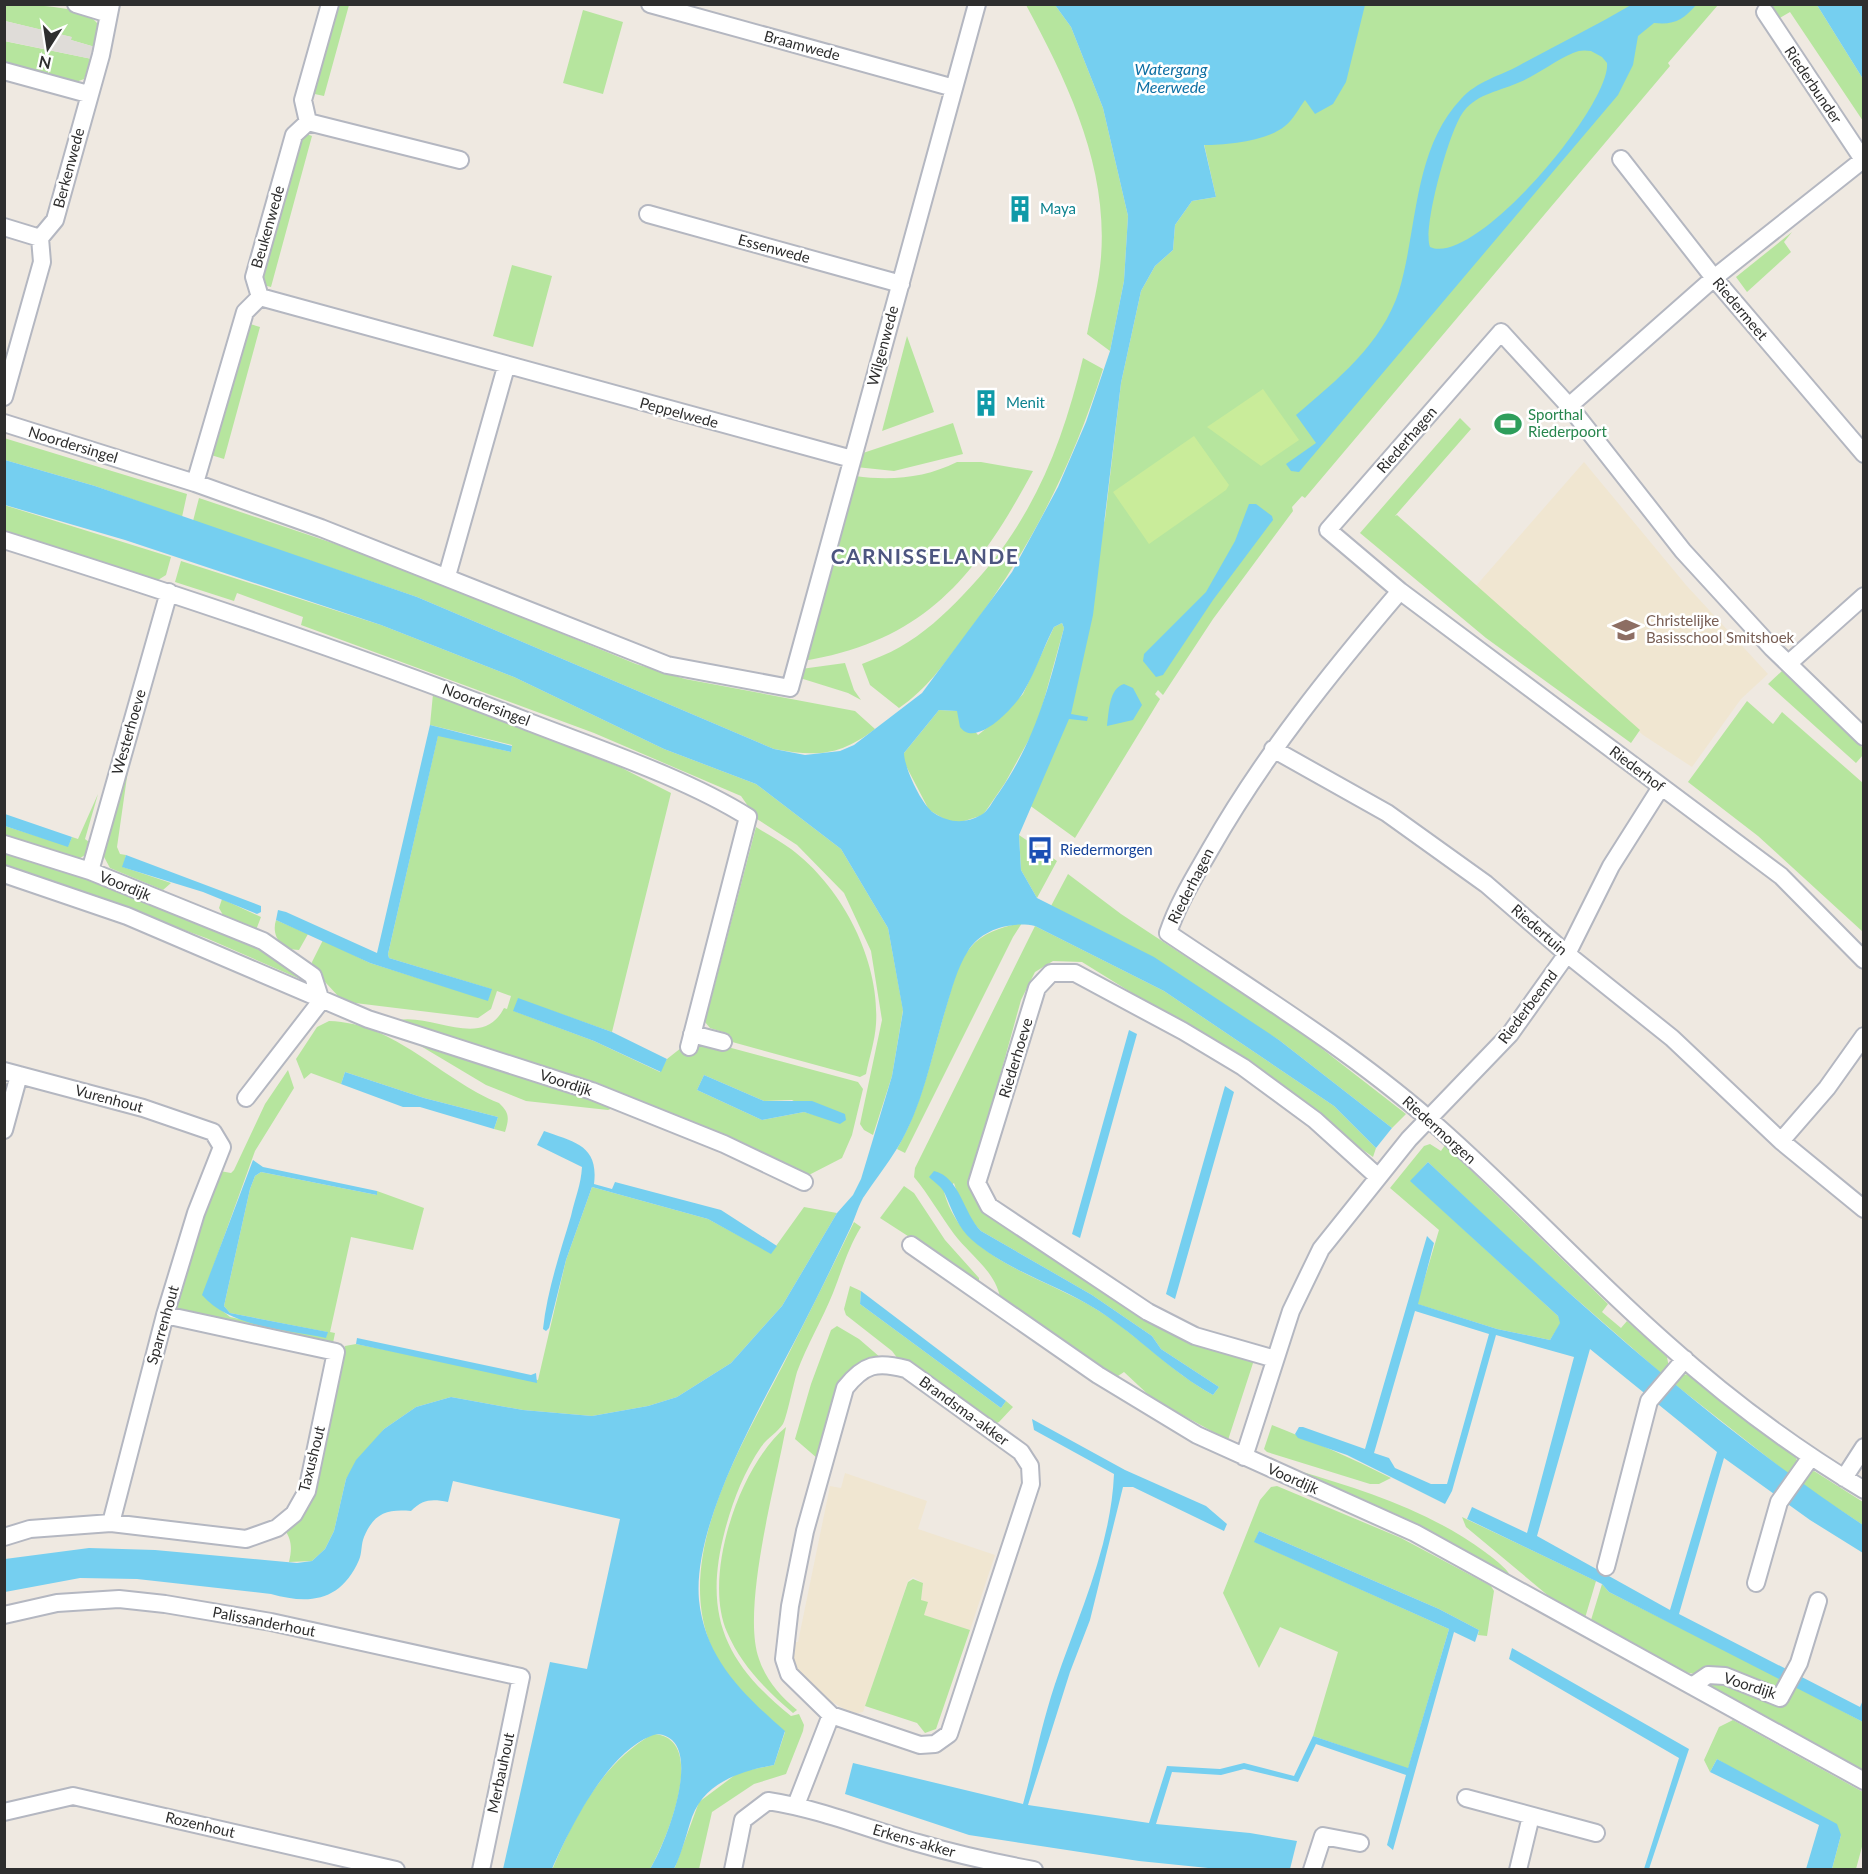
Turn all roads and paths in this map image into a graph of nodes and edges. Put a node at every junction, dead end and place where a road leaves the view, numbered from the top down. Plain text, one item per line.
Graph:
1 (76, 4) edge
2 (330, 4) edge
3 (650, 4) edge
4 (977, 4) edge
5 (110, 9) edge
6 (1765, 12) dead end
7 (4, 71) edge
8 (954, 88) junction
9 (88, 94) junction
10 (308, 122) junction
11 (1863, 158) edge
12 (1621, 159) dead end
13 (460, 160) dead end
14 (648, 214) dead end
15 (4, 228) edge
16 (40, 238) junction
17 (1714, 279) junction
18 (901, 284) junction
19 (260, 297) junction
20 (506, 367) junction
21 (4, 397) edge
22 (1569, 406) junction
23 (4, 423) edge
24 (1863, 454) edge
25 (852, 459) junction
26 (195, 483) junction
27 (4, 540) edge
28 (447, 576) junction
29 (1400, 591) junction
30 (169, 592) junction
31 (1863, 596) edge
32 (1789, 663) junction
33 (790, 688) joint
34 (1863, 737) edge
35 (1273, 749) junction
36 (1661, 787) junction
37 (4, 843) edge
38 (90, 871) junction
39 (4, 874) edge
40 (1167, 933) joint
41 (1567, 954) junction
42 (1863, 960) edge
43 (321, 1001) junction
44 (1863, 1036) edge
45 (723, 1042) dead end
46 (12, 1073) edge
47 (246, 1098) dead end
48 (1430, 1120) junction
49 (4, 1130) edge
50 (213, 1132) joint
51 (1781, 1141) junction
52 (1378, 1177) junction
53 (804, 1182) dead end
54 (1863, 1209) edge
55 (911, 1245) dead end
56 (165, 1315) junction
57 (1275, 1359) junction
58 (1679, 1365) junction
59 (1863, 1446) edge
60 (1244, 1457) junction
61 (1811, 1457) junction
62 (1844, 1478) junction
63 (1863, 1490) edge
64 (111, 1523) junction
65 (4, 1537) edge
66 (1606, 1567) dead end
67 (1756, 1583) dead end
68 (1818, 1601) dead end
69 (4, 1615) edge
70 (521, 1677) joint
71 (1692, 1686) junction
72 (831, 1714) junction
73 (1863, 1780) edge
74 (1466, 1798) dead end
75 (796, 1805) junction
76 (4, 1812) edge
77 (1532, 1816) junction
78 (1596, 1833) dead end
79 (1360, 1843) dead end
80 (396, 1869) edge
81 (481, 1869) edge
82 (733, 1869) edge
83 (1034, 1869) edge
84 (1312, 1869) edge
85 (1518, 1869) edge

1 - 5 street
2 - 10 street
3 - 8 street, Braamwede
4 - 8 street, Wilgenwede
5 - 9 street, Berkenwede
6 - 11 street, Riederbunder
7 - 9 street
8 - 18 street, Wilgenwede
9 - 16 street, Berkenwede
10 - 13 street
10 - 19 street, Beukenwede
11 - 17 street
12 - 17 street, Riedermeet
14 - 18 street, Essenwede
15 - 16 street
16 - 21 street
17 - 22 street
17 - 24 street, Riedermeet
18 - 25 street, Wilgenwede
19 - 20 street, Peppelwede
19 - 26 street
20 - 25 street, Peppelwede
20 - 28 street
22 - 29 street, Riederhagen
22 - 32 street
23 - 26 street, Noordersingel
25 - 33 street, Wilgenwede
26 - 28 street, Noordersingel
27 - 30 street, Noordersingel
28 - 33 street, Noordersingel
29 - 35 street, Riederhagen
29 - 36 street, Riederhof
30 - 38 street, Westerhoeve
30 - 45 street, Noordersingel
31 - 32 street
32 - 34 street
35 - 40 street, Riederhagen
35 - 41 street, Riedertuin
36 - 41 street, Riederbeemd
36 - 42 street, Riederhof
37 - 38 street, Voordijk
38 - 43 street, Voordijk
39 - 43 street, Voordijk
40 - 48 street, Riedermorgen
41 - 48 street, Riederbeemd
41 - 51 street, Riedertuin
43 - 47 street
43 - 53 street, Voordijk
44 - 51 street
46 - 49 street
46 - 50 street, Vurenhout
48 - 52 street
48 - 58 street, Riedermorgen
50 - 56 street, Sparrenhout
51 - 54 street, Riedertuin
52 - 57 street
52 - 57 street, Riederhoeve
55 - 60 street, Voordijk
56 - 64 street, Sparrenhout
56 - 64 street, Taxushout
57 - 60 street
58 - 61 street, Riedermorgen
58 - 66 street
59 - 62 street
60 - 71 street, Voordijk
61 - 62 street, Riedermorgen
61 - 67 street
62 - 63 street, Riedermorgen
64 - 65 street, Taxushout
68 - 71 street, Voordijk
69 - 70 street, Palissanderhout
70 - 81 street, Merbauhout
71 - 73 street, Voordijk
72 - 72 street, Brandsma-akker
72 - 75 street
74 - 77 street
75 - 82 street, Erkens-akker
75 - 83 street, Erkens-akker
76 - 80 street, Rozenhout
77 - 78 street
77 - 85 street
79 - 84 street

